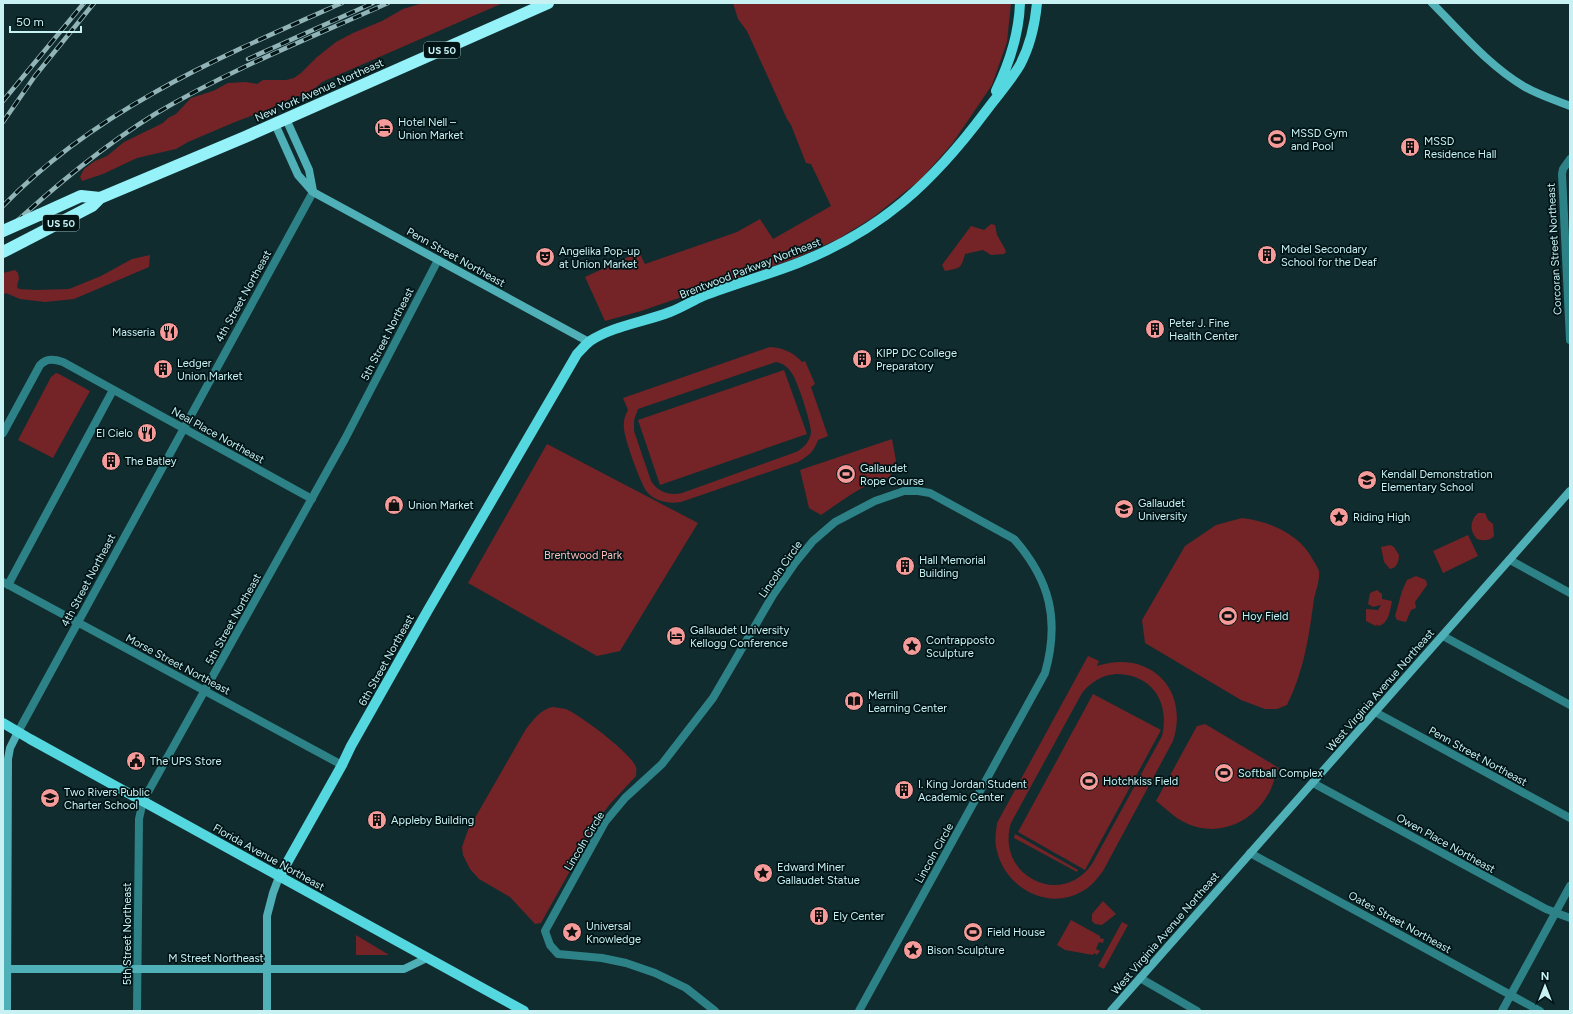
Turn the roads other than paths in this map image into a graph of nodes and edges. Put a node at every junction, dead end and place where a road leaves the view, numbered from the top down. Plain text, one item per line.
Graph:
1 (548, 3) edge
2 (1020, 3) edge
3 (1037, 3) edge
4 (1432, 3) edge
5 (1570, 106) edge
6 (989, 107) junction
7 (286, 119) junction
8 (275, 124) junction
9 (1570, 159) edge
10 (313, 192) junction
11 (100, 198) junction
12 (3, 231) edge
13 (3, 252) edge
14 (438, 260) junction
15 (1569, 317) edge
16 (1570, 340) edge
17 (589, 342) junction
18 (113, 390) junction
19 (183, 428) junction
20 (3, 433) edge
21 (1570, 491) edge
22 (312, 499) junction
23 (1510, 560) junction
24 (5, 583) edge
25 (1570, 593) edge
26 (78, 622) junction
27 (1443, 636) junction
28 (205, 691) junction
29 (1570, 705) edge
30 (1376, 712) junction
31 (3, 723) edge
32 (18, 732) junction
33 (342, 765) junction
34 (1313, 783) junction
35 (143, 801) junction
36 (1570, 818) edge
37 (1250, 853) junction
38 (280, 877) junction
39 (1570, 886) edge
40 (1555, 912) junction
41 (1570, 918) edge
42 (426, 958) junction
43 (5, 969) edge
44 (138, 969) junction
45 (267, 969) junction
46 (1140, 978) junction
47 (1511, 996) junction
48 (8, 1011) edge
49 (138, 1011) edge
50 (267, 1011) edge
51 (524, 1011) edge
52 (715, 1011) edge
53 (859, 1011) edge
54 (1111, 1011) edge
55 (1197, 1011) edge
56 (1502, 1011) edge
57 (1540, 1011) edge

1 - 7 highway, New York Avenue Northeast / US 50
2 - 6 main road, Brentwood Parkway Northeast
3 - 6 main road, Brentwood Parkway Northeast
4 - 5 street
6 - 17 main road, Brentwood Parkway Northeast
7 - 8 highway, New York Avenue Northeast / US 50
7 - 10 street
8 - 10 street
8 - 11 highway, New York Avenue Northeast / US 50
9 - 15 street, Corcoran Street Northeast
10 - 14 street, Penn Street Northeast
10 - 19 street, 4th Street Northeast
11 - 12 highway, New York Avenue Northeast / US 50, bridge
11 - 13 highway, New York Avenue Northeast / US 50
14 - 17 street, Penn Street Northeast
14 - 22 street, 5th Street Northeast
15 - 16 street, Corcoran Street Northeast
17 - 33 main road, 6th Street Northeast
18 - 19 street, Neal Place Northeast
18 - 20 street, Neal Place Northeast
18 - 24 street
19 - 22 street, Neal Place Northeast
19 - 26 street, 4th Street Northeast
21 - 23 street, West Virginia Avenue Northeast
22 - 28 street, 5th Street Northeast
23 - 25 street
23 - 27 street, West Virginia Avenue Northeast
24 - 26 street, Morse Street Northeast
26 - 28 street, Morse Street Northeast
26 - 32 street, 4th Street Northeast
27 - 29 street
27 - 30 street, West Virginia Avenue Northeast
28 - 33 street, Morse Street Northeast
28 - 35 street, 5th Street Northeast
30 - 34 street, West Virginia Avenue Northeast
30 - 36 street, Penn Street Northeast
31 - 32 main road, Florida Avenue Northeast
32 - 35 main road, Florida Avenue Northeast
32 - 43 street, 4th Street Northeast
33 - 38 main road, 6th Street Northeast
34 - 37 street, West Virginia Avenue Northeast
34 - 40 street, Owen Place Northeast
35 - 38 main road, Florida Avenue Northeast
35 - 44 street, 5th Street Northeast
37 - 46 street, West Virginia Avenue Northeast
37 - 47 street, Oates Street Northeast
38 - 42 main road, Florida Avenue Northeast
38 - 45 street, 6th Street Northeast
39 - 40 street
40 - 41 street, Owen Place Northeast
40 - 47 street
42 - 45 street, M Street Northeast
42 - 51 main road, Florida Avenue Northeast
43 - 44 street, M Street Northeast
43 - 48 street, 4th Street Northeast
44 - 45 street, M Street Northeast
44 - 49 street, 5th Street Northeast
45 - 50 street, 6th Street Northeast
46 - 54 street, West Virginia Avenue Northeast
46 - 55 street
47 - 56 street
47 - 57 street, Oates Street Northeast
52 - 53 street, Lincoln Circle

